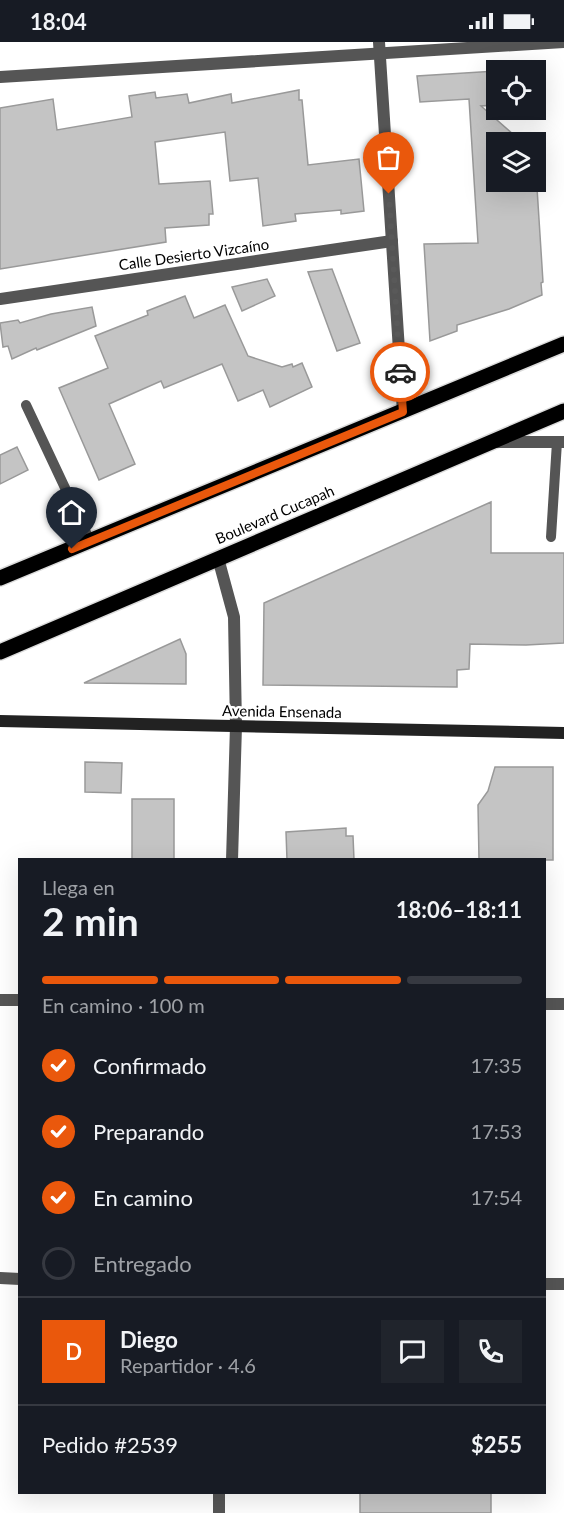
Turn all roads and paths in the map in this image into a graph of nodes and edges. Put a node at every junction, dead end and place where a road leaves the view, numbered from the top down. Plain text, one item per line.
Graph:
1 (564, 42) edge
2 (380, 48) edge
3 (0, 77) edge
4 (392, 241) junction
5 (0, 299) edge
6 (564, 344) edge
7 (26, 405) dead end
8 (564, 411) edge
9 (403, 412) junction
10 (490, 442) junction
11 (560, 442) edge
12 (551, 537) dead end
13 (90, 541) junction
14 (218, 558) junction
15 (0, 578) edge
16 (0, 652) edge
17 (0, 721) edge
18 (236, 726) junction
19 (564, 733) edge
20 (232, 858) edge
21 (0, 1000) edge
22 (18, 1000) edge
23 (546, 1004) edge
24 (564, 1005) edge
25 (0, 1278) edge
26 (18, 1279) edge
27 (546, 1284) edge
28 (564, 1284) edge
29 (219, 1494) edge
30 (219, 1513) edge

1 - 2 street
2 - 3 street
2 - 4 street
4 - 5 street, Calle Desierto Vizcaíno
4 - 9 street
6 - 9 main road
7 - 13 lane
8 - 10 main road, Boulevard Cucapah
9 - 13 main road
10 - 11 street
10 - 14 main road, Boulevard Cucapah
11 - 12 lane
13 - 15 main road
14 - 16 main road, Boulevard Cucapah
14 - 18 street
17 - 18 street, Avenida Ensenada
18 - 19 street, Avenida Ensenada
18 - 20 street
21 - 22 street
23 - 24 street
25 - 26 street
27 - 28 street
29 - 30 street

